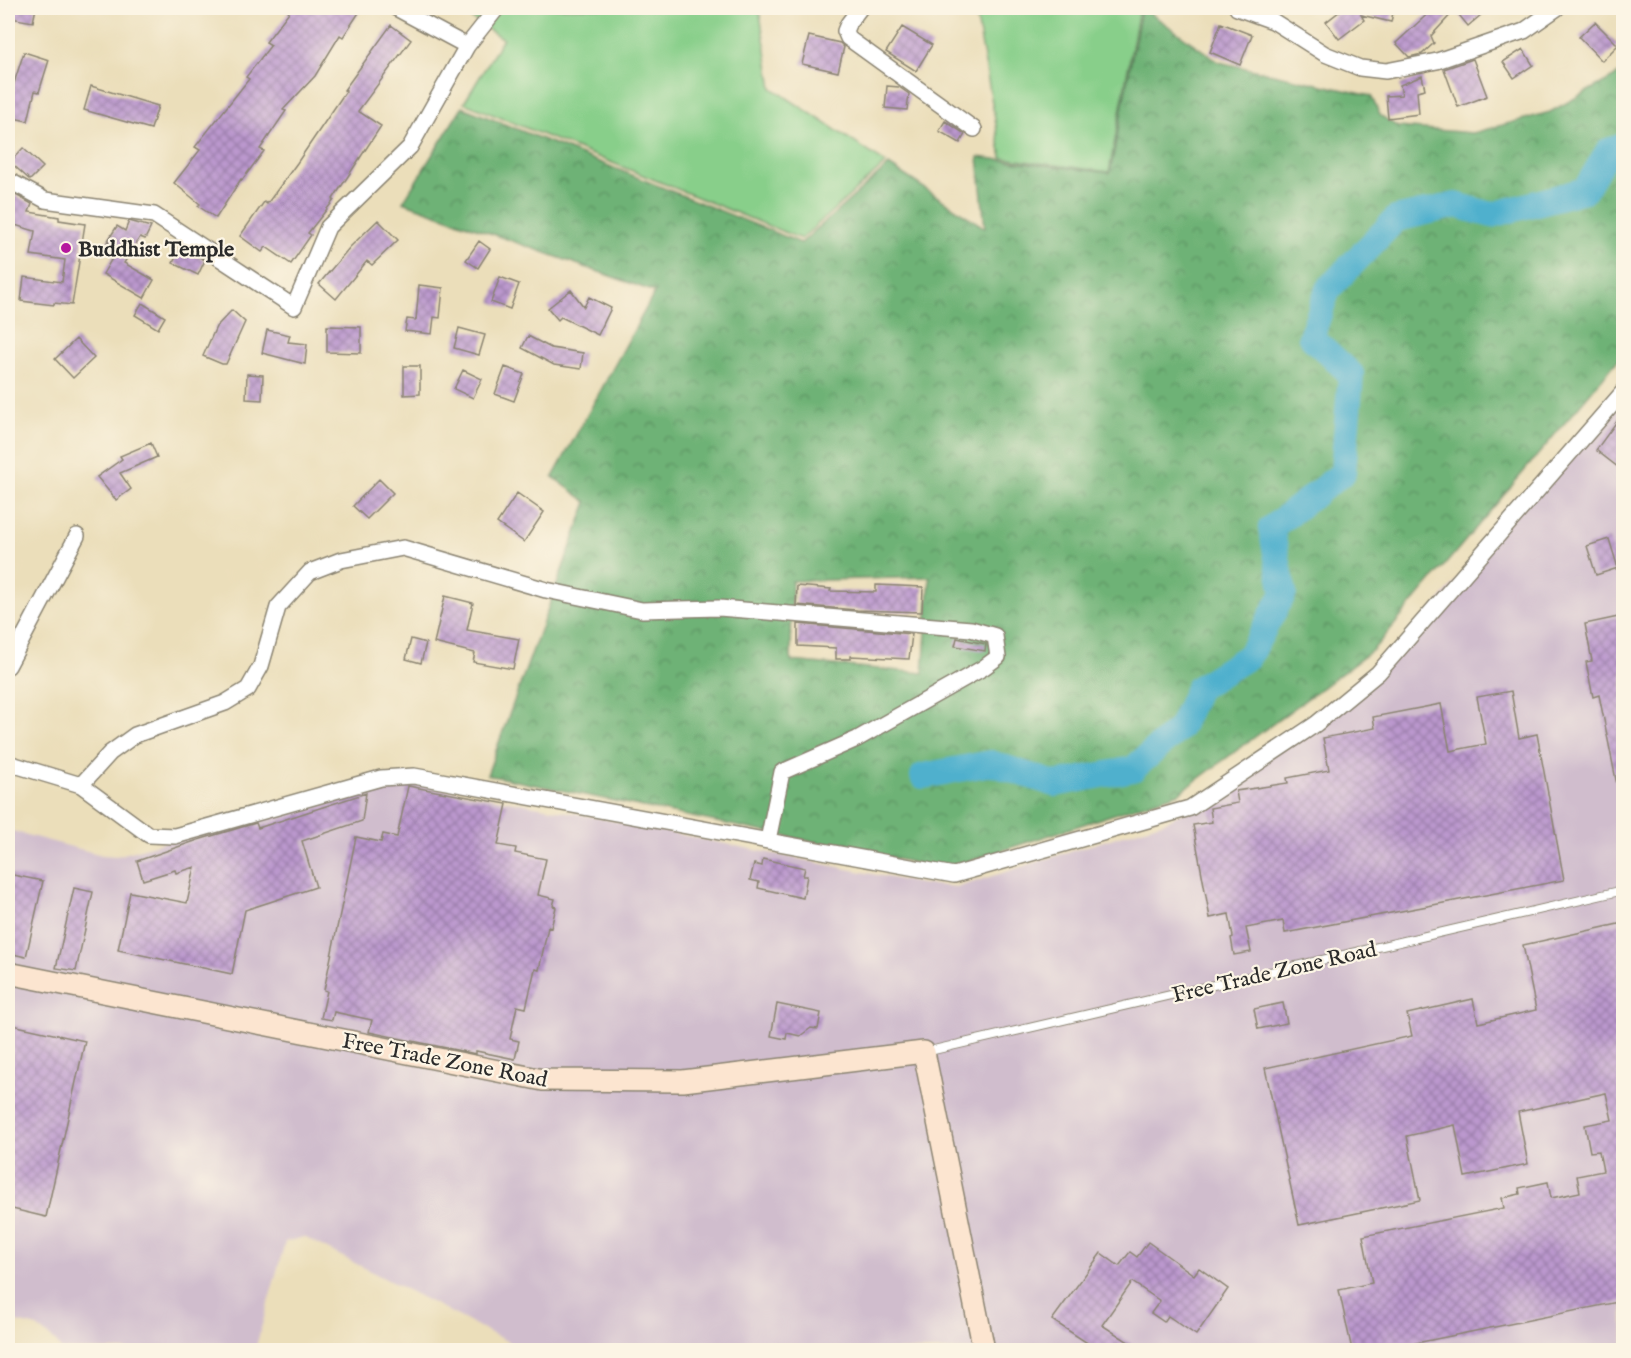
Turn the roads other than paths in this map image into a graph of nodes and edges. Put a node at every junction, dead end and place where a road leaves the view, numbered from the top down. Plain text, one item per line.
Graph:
1 (396, 8) edge
2 (497, 8) edge
3 (861, 8) edge
4 (1237, 8) edge
5 (1557, 8) edge
6 (468, 46) junction
7 (974, 129) dead end
8 (8, 180) edge
9 (1623, 391) edge
10 (77, 536) dead end
11 (8, 666) edge
12 (8, 763) edge
13 (81, 784) junction
14 (768, 840) junction
15 (1623, 890) edge
16 (8, 973) edge
17 (924, 1052) junction
18 (984, 1350) edge

1 - 6 street
2 - 6 street
3 - 7 street
4 - 5 street
6 - 8 street
9 - 14 street
10 - 11 street
12 - 13 street
13 - 14 street
13 - 14 street
15 - 17 lane, Free Trade Zone Road
16 - 17 street, Free Trade Zone Road
17 - 18 street

